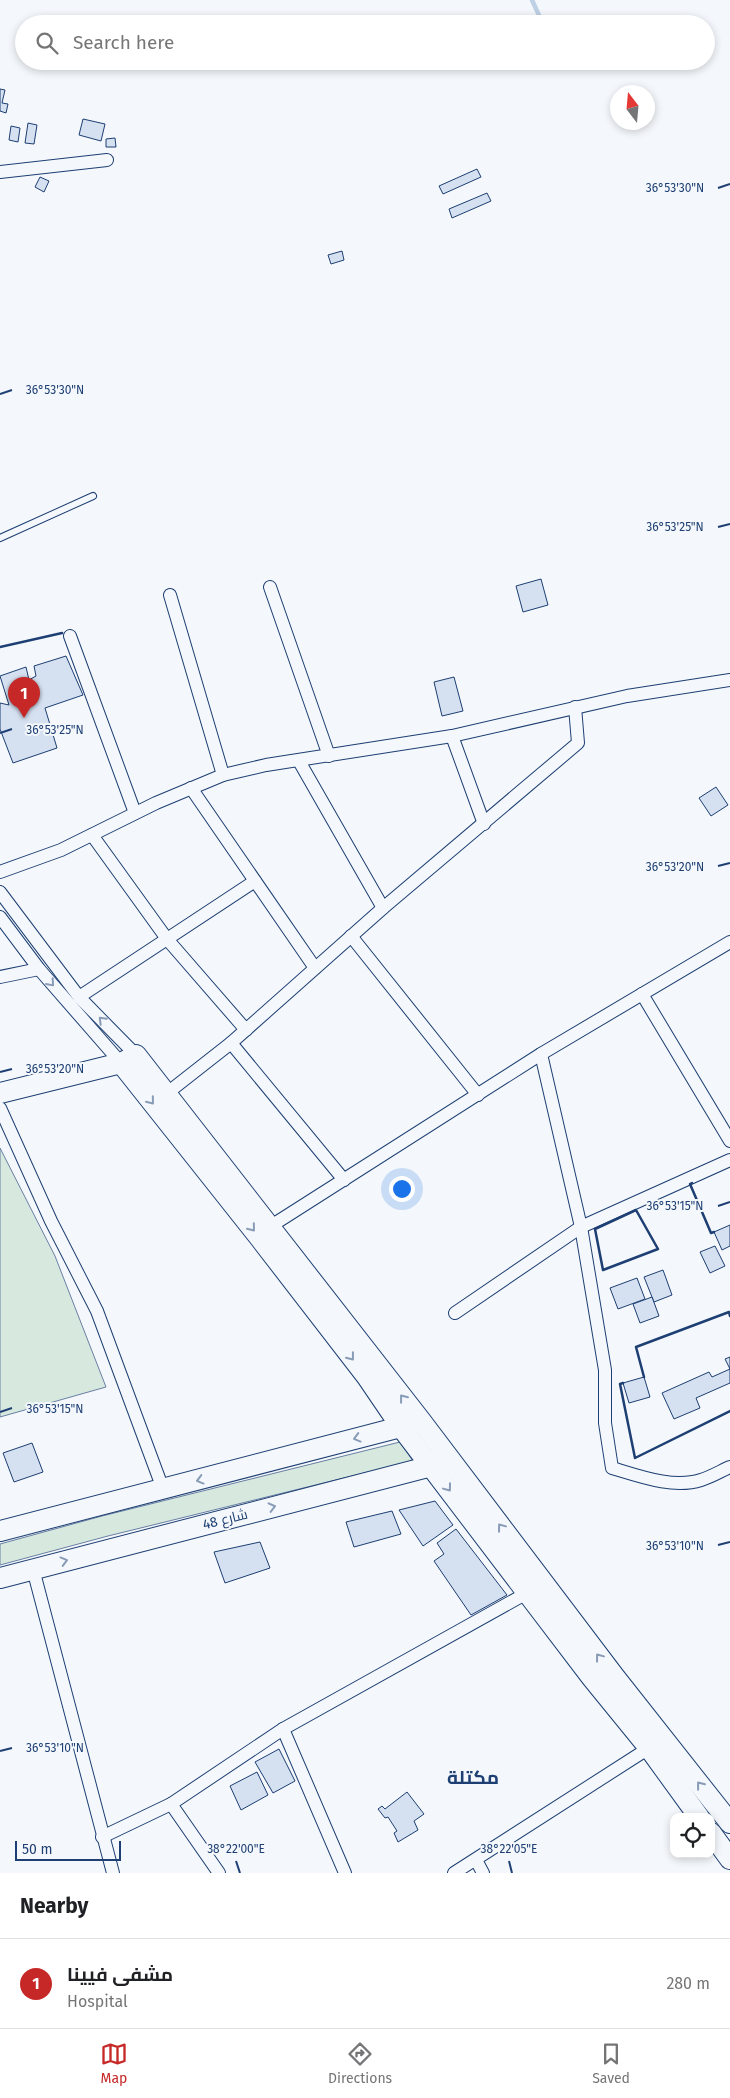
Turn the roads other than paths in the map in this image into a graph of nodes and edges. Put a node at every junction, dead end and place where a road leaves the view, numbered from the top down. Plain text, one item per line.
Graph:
1 (107, 160) dead end
2 (0, 172) edge
3 (93, 496) dead end
4 (0, 538) edge
5 (270, 587) dead end
6 (170, 595) dead end
7 (70, 636) dead end
8 (730, 680) edge
9 (575, 707) junction
10 (452, 736) junction
11 (329, 756) junction
12 (299, 761) junction
13 (223, 775) junction
14 (191, 788) junction
15 (135, 814) junction
16 (484, 824) junction
17 (92, 835) junction
18 (0, 872) edge
19 (255, 881) junction
20 (0, 892) edge
21 (383, 908) junction
22 (0, 917) edge
23 (351, 936) junction
24 (167, 939) junction
25 (730, 942) edge
26 (315, 968) junction
27 (39, 969) junction
28 (0, 977) edge
29 (642, 994) junction
30 (79, 997) junction
31 (246, 1030) junction
32 (231, 1044) junction
33 (540, 1054) junction
34 (128, 1059) junction
35 (0, 1093) edge
36 (166, 1094) junction
37 (478, 1095) junction
38 (0, 1108) edge
39 (730, 1141) edge
40 (730, 1160) edge
41 (344, 1180) junction
42 (271, 1226) junction
43 (581, 1227) junction
44 (455, 1313) dead end
45 (421, 1421) junction
46 (401, 1427) junction
47 (451, 1461) junction
48 (432, 1467) junction
49 (730, 1467) edge
50 (163, 1489) junction
51 (0, 1531) edge
52 (33, 1569) junction
53 (0, 1578) edge
54 (527, 1593) junction
55 (284, 1729) junction
56 (649, 1748) junction
57 (171, 1804) junction
58 (696, 1813) edge
59 (730, 1823) edge
60 (102, 1837) junction
61 (715, 1838) edge
62 (730, 1859) edge
63 (476, 1860) junction
64 (113, 1873) edge
65 (219, 1873) edge
66 (345, 1873) edge
67 (454, 1873) edge
68 (483, 1873) edge

1 - 2 street
3 - 4 lane
5 - 11 street
6 - 13 street
7 - 15 street
8 - 9 street
9 - 10 street
9 - 16 street
10 - 11 street
10 - 16 street
11 - 12 street
12 - 13 street
12 - 21 street
13 - 14 street
14 - 15 street
14 - 19 street
15 - 17 street
16 - 21 street
17 - 18 street
17 - 24 street
19 - 24 street
19 - 26 street
20 - 30 street
21 - 23 street
22 - 27 street
23 - 26 street
23 - 37 street
24 - 30 street
24 - 31 street
25 - 29 street
26 - 31 street
27 - 28 street
27 -> 34 street
29 - 33 street
29 - 39 street
34 -> 30 street
31 - 32 street
32 - 36 street
32 - 41 street
33 - 37 street
33 - 43 street
34 - 35 main road
34 - 36 main road
34 -> 46 main road
36 - 42 main road
37 - 41 street
38 - 50 street
40 - 43 street
41 - 42 street
45 -> 42 main road
43 - 44 street
43 - 49 street
45 - 46 main road
45 - 47 main road
46 - 48 main road
46 -> 50 main road
47 - 48 main road, 48 شارع
59 -> 47 main road
52 -> 48 main road, 48 شارع
48 -> 54 main road
50 - 51 main road
52 - 53 main road, 48 شارع
52 - 60 street
54 - 55 street
54 - 56 main road
55 - 57 street
55 - 66 street
56 - 58 main road
56 - 63 street
57 - 60 street
57 - 65 street
60 - 64 street
61 - 62 main road
63 - 67 street
63 - 68 street

